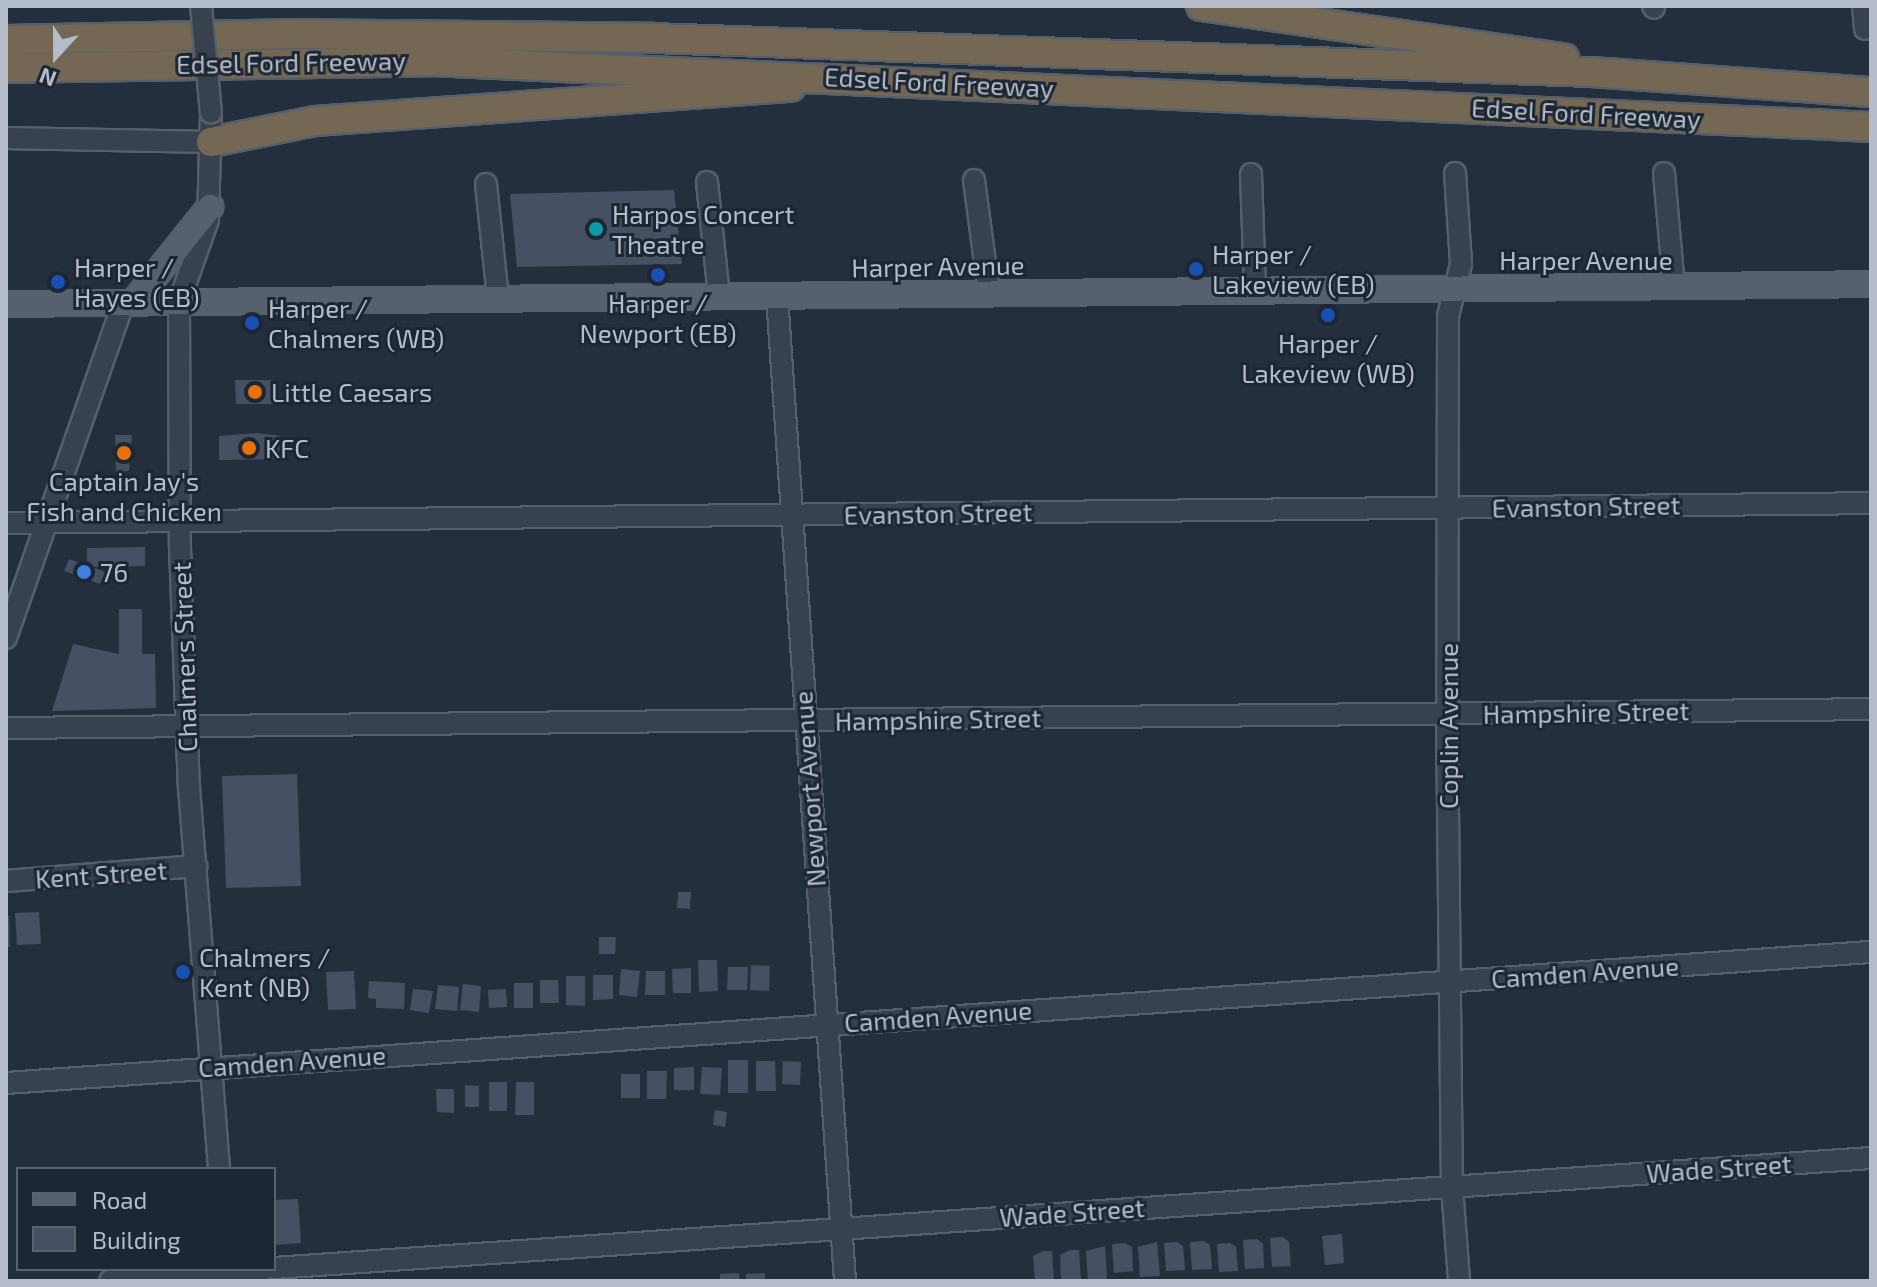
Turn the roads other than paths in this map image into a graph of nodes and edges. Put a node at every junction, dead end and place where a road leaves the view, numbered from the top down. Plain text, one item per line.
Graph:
1 (201, 6) edge
2 (1201, 6) edge
3 (1863, 6) edge
4 (1865, 29) dead end
5 (6, 40) edge
6 (6, 68) edge
7 (1667, 76) junction
8 (845, 77) junction
9 (1871, 92) edge
10 (1871, 127) edge
11 (6, 138) edge
12 (211, 142) junction
13 (1455, 173) dead end
14 (1664, 173) dead end
15 (1251, 174) dead end
16 (974, 180) dead end
17 (707, 182) dead end
18 (486, 184) dead end
19 (210, 207) junction
20 (1871, 284) edge
21 (1674, 287) junction
22 (1454, 289) junction
23 (1255, 291) junction
24 (989, 293) junction
25 (777, 296) junction
26 (719, 297) junction
27 (498, 299) junction
28 (128, 302) junction
29 (179, 302) junction
30 (6, 304) edge
31 (1871, 503) edge
32 (1448, 507) junction
33 (789, 515) junction
34 (182, 522) junction
35 (6, 523) edge
36 (46, 523) junction
37 (6, 638) edge
38 (1871, 709) edge
39 (1447, 713) junction
40 (804, 720) junction
41 (6, 728) edge
42 (187, 728) junction
43 (196, 866) junction
44 (6, 881) edge
45 (1871, 952) edge
46 (1451, 981) junction
47 (825, 1023) junction
48 (211, 1067) junction
49 (6, 1083) edge
50 (1871, 1158) edge
51 (219, 1167) edge
52 (1452, 1187) junction
53 (840, 1228) junction
54 (276, 1268) edge
55 (249, 1271) edge
56 (225, 1274) edge
57 (200, 1277) edge
58 (110, 1281) edge
59 (845, 1281) edge
60 (1459, 1281) edge

1 - 12 street, Chalmers Street, bridge
2 - 7 highway
3 - 4 street
5 - 7 highway, Edsel Ford Freeway
6 - 8 highway, Edsel Ford Freeway
7 - 9 highway, Edsel Ford Freeway
8 - 10 highway, Edsel Ford Freeway
8 - 12 highway
11 - 12 street
12 - 19 street, Chalmers Street
13 - 22 street, Coplin Avenue
14 - 21 street
15 - 23 street
16 - 24 street
17 - 26 street
18 - 27 street
19 - 28 main road
19 - 29 street, Chalmers Street
20 - 21 main road, Harper Avenue
21 - 22 main road, Harper Avenue
22 - 23 main road, Harper Avenue
22 - 32 street, Coplin Avenue
23 - 24 main road, Harper Avenue
24 - 25 main road, Harper Avenue
25 - 26 main road, Harper Avenue
25 - 33 street, Newport Avenue
26 - 27 main road, Harper Avenue
27 - 29 main road, Harper Avenue
28 - 29 main road, Harper Avenue
28 - 30 main road, Harper Avenue
28 - 36 street
29 - 34 street, Chalmers Street
31 - 32 street, Evanston Street
32 - 33 street, Evanston Street
32 - 39 street, Coplin Avenue
33 - 34 street, Evanston Street
33 - 40 street, Newport Avenue
34 - 36 street, Evanston Street
34 - 42 street, Chalmers Street
35 - 36 street, Evanston Street
36 - 37 street
38 - 39 street, Hampshire Street
39 - 40 street, Hampshire Street
39 - 46 street, Coplin Avenue
40 - 42 street, Hampshire Street
40 - 47 street, Newport Avenue
41 - 42 street, Hampshire Street
42 - 43 street, Chalmers Street
43 - 44 street, Kent Street
43 - 48 street, Chalmers Street
45 - 46 street, Camden Avenue
46 - 47 street, Camden Avenue
46 - 52 street, Coplin Avenue
47 - 48 street, Camden Avenue
47 - 53 street, Newport Avenue
48 - 49 street, Camden Avenue
48 - 51 street, Chalmers Street
50 - 52 street, Wade Street
52 - 53 street, Wade Street
52 - 60 street, Coplin Avenue
53 - 54 street, Wade Street
53 - 59 street, Newport Avenue
55 - 56 street
56 - 57 street
57 - 58 street

